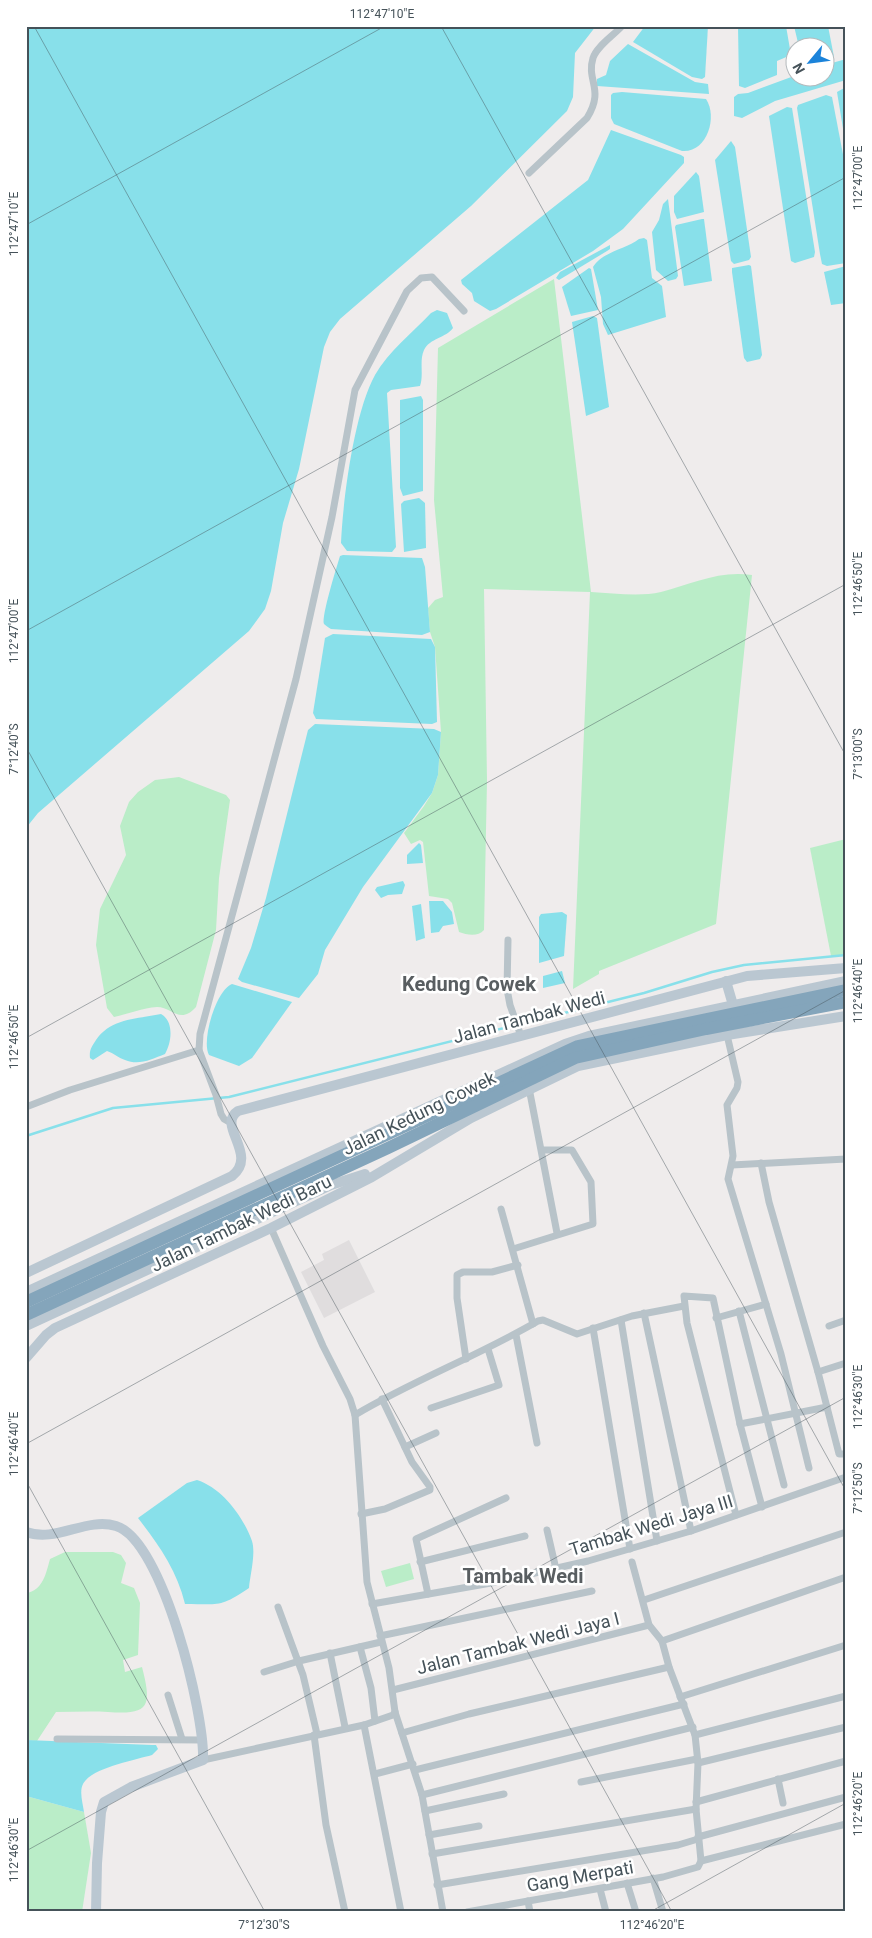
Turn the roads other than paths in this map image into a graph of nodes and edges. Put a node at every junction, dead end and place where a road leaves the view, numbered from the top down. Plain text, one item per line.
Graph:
1 (622, 26) edge
2 (529, 172) dead end
3 (464, 311) dead end
4 (508, 940) dead end
5 (846, 968) edge
6 (726, 981) junction
7 (846, 981) edge
8 (846, 990) edge
9 (846, 1002) edge
10 (733, 1005) junction
11 (846, 1016) edge
12 (520, 1032) junction
13 (727, 1035) junction
14 (199, 1050) junction
15 (529, 1088) junction
16 (26, 1107) edge
17 (231, 1123) junction
18 (542, 1150) junction
19 (411, 1152) junction
20 (846, 1159) edge
21 (761, 1163) junction
22 (732, 1165) junction
23 (501, 1209) dead end
24 (271, 1228) junction
25 (557, 1234) junction
26 (513, 1249) junction
27 (518, 1265) junction
28 (26, 1272) edge
29 (26, 1292) edge
30 (26, 1302) edge
31 (766, 1304) junction
32 (684, 1306) junction
33 (739, 1311) junction
34 (644, 1313) junction
35 (26, 1315) edge
36 (716, 1318) junction
37 (621, 1320) junction
38 (846, 1320) edge
39 (533, 1324) junction
40 (26, 1326) edge
41 (829, 1326) dead end
42 (593, 1328) junction
43 (516, 1334) junction
44 (488, 1349) junction
45 (26, 1358) edge
46 (466, 1359) junction
47 (846, 1363) edge
48 (818, 1372) junction
49 (382, 1399) junction
50 (827, 1407) junction
51 (431, 1408) dead end
52 (355, 1415) junction
53 (795, 1415) junction
54 (767, 1419) junction
55 (740, 1424) junction
56 (436, 1433) dead end
57 (537, 1443) dead end
58 (405, 1447) junction
59 (846, 1454) edge
60 (809, 1468) dead end
61 (846, 1477) edge
62 (784, 1485) dead end
63 (506, 1498) dead end
64 (762, 1507) junction
65 (361, 1514) junction
66 (736, 1515) junction
67 (547, 1530) dead end
68 (691, 1531) junction
69 (26, 1532) edge
70 (846, 1532) edge
71 (524, 1536) dead end
72 (657, 1541) junction
73 (630, 1549) junction
74 (420, 1562) junction
75 (632, 1562) dead end
76 (556, 1569) junction
77 (846, 1578) edge
78 (592, 1591) dead end
79 (428, 1594) junction
80 (644, 1600) junction
81 (372, 1604) junction
82 (278, 1607) dead end
83 (649, 1625) junction
84 (380, 1639) junction
85 (662, 1641) junction
86 (846, 1645) edge
87 (360, 1647) junction
88 (330, 1653) junction
89 (299, 1661) junction
90 (669, 1668) junction
91 (264, 1672) dead end
92 (393, 1690) junction
93 (168, 1695) dead end
94 (846, 1696) edge
95 (680, 1697) junction
96 (684, 1704) junction
97 (395, 1712) junction
98 (375, 1721) junction
99 (364, 1724) junction
100 (693, 1726) junction
101 (345, 1727) junction
102 (846, 1727) edge
103 (402, 1733) junction
104 (315, 1735) junction
105 (695, 1735) junction
106 (57, 1739) dead end
107 (182, 1739) junction
108 (203, 1740) junction
109 (203, 1760) junction
110 (698, 1761) junction
111 (846, 1761) edge
112 (414, 1767) junction
113 (375, 1774) junction
114 (778, 1780) junction
115 (581, 1782) dead end
116 (504, 1794) dead end
117 (422, 1795) junction
118 (846, 1798) edge
119 (783, 1803) dead end
120 (696, 1805) junction
121 (424, 1811) junction
122 (846, 1824) edge
123 (479, 1826) dead end
124 (429, 1835) junction
125 (698, 1838) junction
126 (432, 1854) junction
127 (700, 1864) junction
128 (653, 1878) junction
129 (628, 1883) junction
130 (437, 1885) junction
131 (600, 1889) junction
132 (528, 1901) junction
133 (442, 1910) edge
134 (485, 1910) edge
135 (96, 1912) edge
136 (344, 1912) edge
137 (401, 1912) edge
138 (467, 1912) edge
139 (530, 1912) edge
140 (606, 1912) edge
141 (636, 1912) edge
142 (663, 1912) edge

1 - 2 street
3 - 14 street
4 - 12 street
5 - 6 street, Jalan Tambak Wedi
6 - 10 street
6 - 12 street, Jalan Tambak Wedi
7 - 10 street
8 - 30 highway, Jalan Kedung Cowek
9 - 35 highway, Jalan Kedung Cowek
10 - 29 street
11 - 13 street
12 - 17 street, Jalan Tambak Wedi
13 - 15 street, Jalan Tambak Wedi Baru
13 - 22 street
14 - 16 street
14 - 17 street
15 - 18 street
15 - 19 street, Jalan Tambak Wedi Baru
17 - 28 street
18 - 25 street
18 - 25 street
19 - 24 street, Jalan Tambak Wedi Baru
19 - 40 street
20 - 21 street
21 - 22 street
21 - 48 street
22 - 31 street
23 - 26 street
24 - 45 street, Jalan Tambak Wedi Baru
24 - 52 street
25 - 26 street
26 - 27 street
27 - 39 street
27 - 46 street
31 - 33 street
31 - 53 street
32 - 34 street
32 - 36 street
32 - 66 street
33 - 36 street
33 - 54 street
34 - 37 street
34 - 68 street
36 - 55 street
37 - 42 street
37 - 72 street
38 - 41 street
39 - 42 street
39 - 43 street
42 - 73 street
43 - 44 street
43 - 57 street
44 - 46 street
44 - 51 street
46 - 49 street
47 - 48 street
48 - 50 street
49 - 52 street
49 - 58 street
50 - 53 street
50 - 59 street
52 - 65 street
53 - 54 street
53 - 60 street
54 - 55 street
54 - 62 street
55 - 64 street
56 - 58 street
58 - 65 street
61 - 64 street, Tambak Wedi Jaya III
63 - 74 street
64 - 66 street, Tambak Wedi Jaya III
65 - 81 street
66 - 68 street, Tambak Wedi Jaya III
67 - 76 street
68 - 72 street, Tambak Wedi Jaya III
69 - 108 street
70 - 80 street
71 - 74 street
72 - 73 street, Tambak Wedi Jaya III
73 - 76 street, Tambak Wedi Jaya III
74 - 79 street
75 - 80 street
76 - 79 street, Tambak Wedi Jaya III
77 - 85 street
78 - 84 street
79 - 81 street, Tambak Wedi Jaya III
80 - 83 street
81 - 84 street
82 - 89 street
83 - 85 street
83 - 92 street, Jalan Tambak Wedi Jaya I
84 - 87 street
84 - 92 street
85 - 90 street
86 - 95 street
87 - 88 street
87 - 98 street
88 - 89 street
88 - 101 street
89 - 91 street
89 - 104 street
90 - 95 street
90 - 103 street
92 - 97 street
93 - 107 street
94 - 105 street
95 - 96 street
96 - 100 street
96 - 112 street
97 - 98 street
97 - 103 street
98 - 99 street
99 - 101 street
99 - 113 street
100 - 105 street
100 - 117 street
101 - 104 street
102 - 110 street
103 - 112 street
104 - 109 street
104 - 136 street
105 - 110 street
106 - 107 street
107 - 108 street
108 - 109 street
109 - 135 street
110 - 115 street
110 - 120 street
111 - 114 street
112 - 113 street
112 - 117 street
113 - 137 street
114 - 119 street
114 - 120 street
116 - 121 street
117 - 121 street
118 - 125 street
120 - 125 street
120 - 126 street
121 - 124 street
122 - 127 street, Gang Merpati
123 - 124 street
124 - 126 street
125 - 127 street
125 - 130 street
126 - 130 street
127 - 128 street, Gang Merpati
128 - 129 street, Gang Merpati
128 - 142 street
129 - 131 street, Gang Merpati
129 - 141 street
130 - 133 street
131 - 132 street, Gang Merpati
131 - 140 street
132 - 134 street, Gang Merpati
132 - 139 street
134 - 138 street, Gang Merpati

